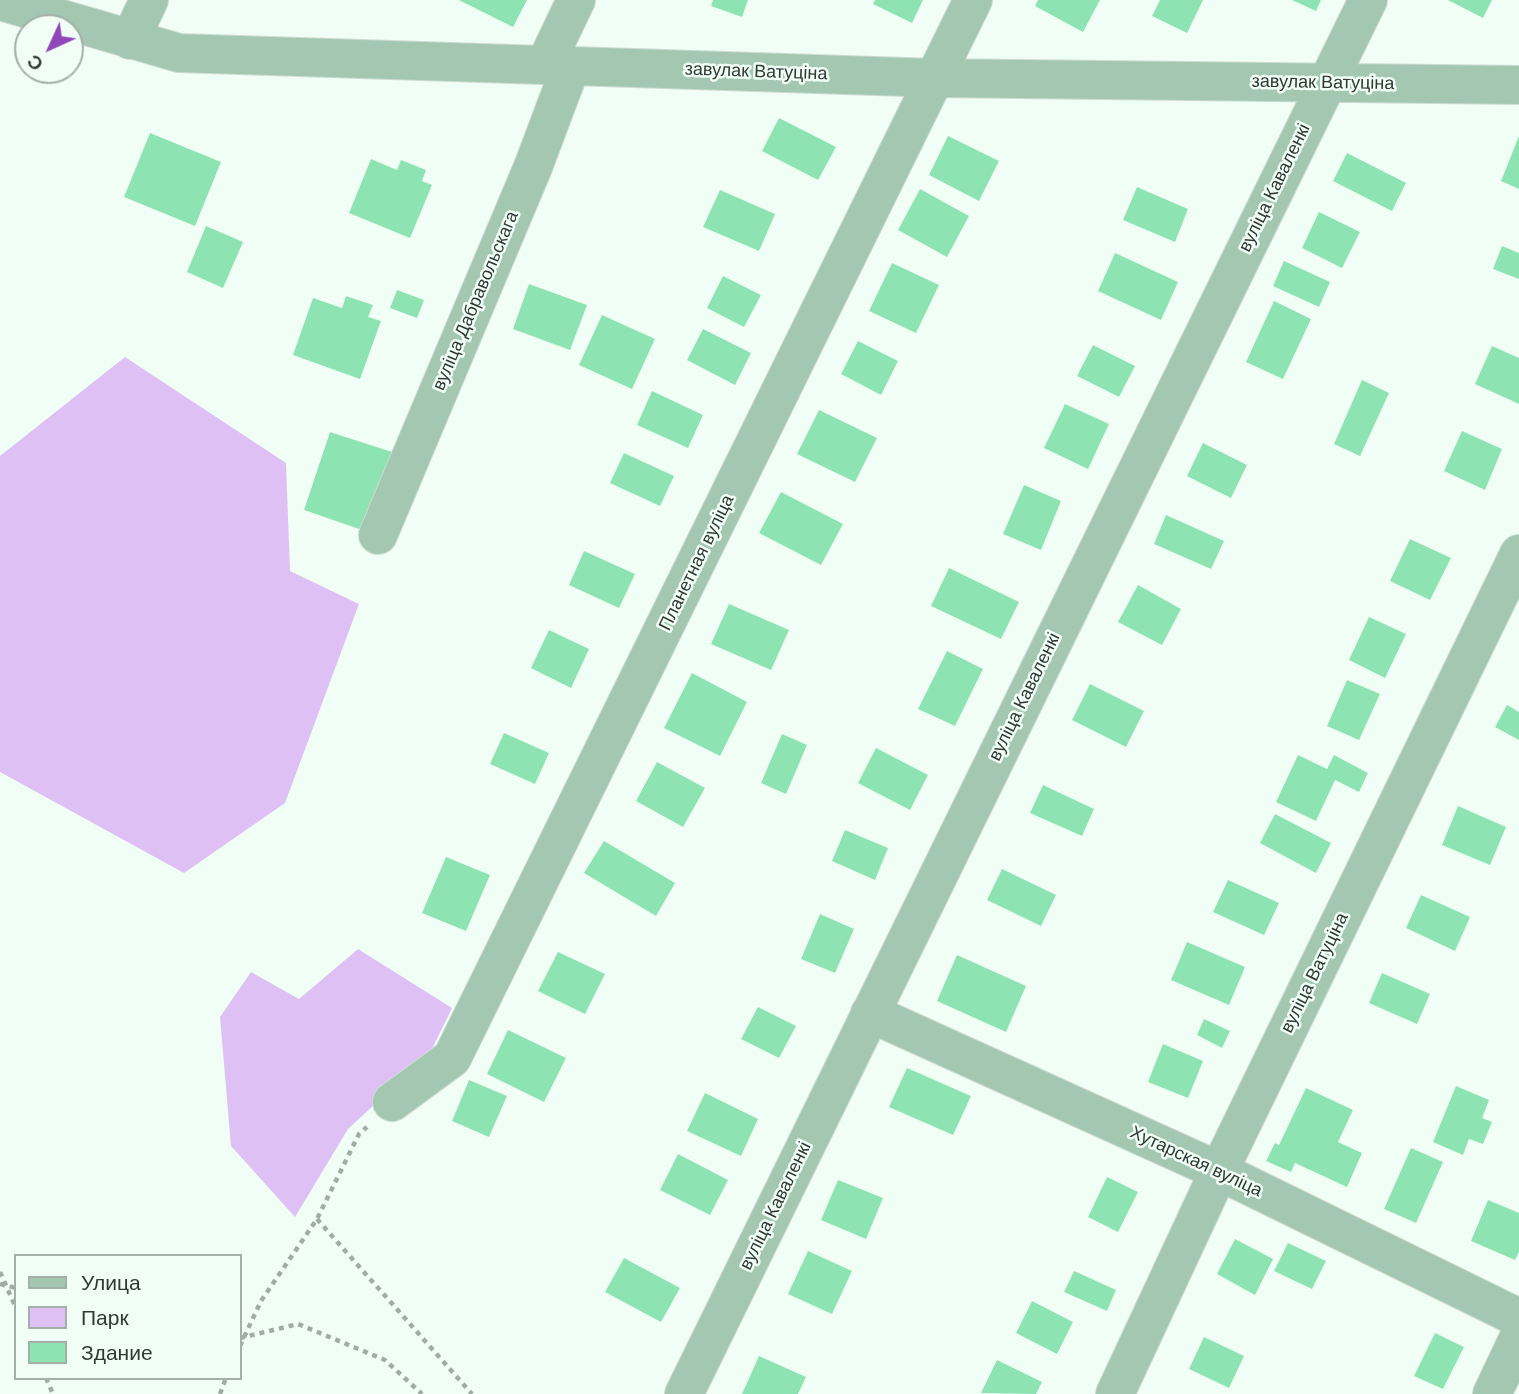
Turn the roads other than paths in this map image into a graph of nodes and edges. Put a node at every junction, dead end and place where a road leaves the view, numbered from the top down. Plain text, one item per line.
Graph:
1 (149, 0) edge
2 (576, 0) edge
3 (973, 0) edge
4 (1368, 0) edge
5 (0, 1) edge
6 (130, 40) junction
7 (558, 65) junction
8 (936, 78) junction
9 (1326, 83) junction
10 (1519, 85) edge
11 (378, 535) dead end
12 (1519, 554) edge
13 (870, 1013) junction
14 (393, 1102) road end
15 (1219, 1171) junction
16 (1519, 1318) edge
17 (1519, 1337) edge
18 (684, 1394) edge
19 (1115, 1394) edge
20 (1492, 1394) edge

1 - 6 street
2 - 7 street, вуліца Дабравольскага
3 - 8 street, Планетная вуліца
4 - 9 street, вуліца Каваленкі
5 - 6 street, завулак Ватуціна
6 - 7 street, завулак Ватуціна
7 - 8 street, завулак Ватуціна
7 - 11 street, вуліца Дабравольскага
8 - 9 street, завулак Ватуціна
8 - 14 street, Планетная вуліца
9 - 10 street, завулак Ватуціна
9 - 13 street, вуліца Каваленкі
12 - 15 street, вуліца Ватуціна
13 - 15 street, Хутарская вуліца
13 - 18 street, вуліца Каваленкі
15 - 16 street, Хутарская вуліца
15 - 19 street, вуліца Ватуціна
17 - 20 street

